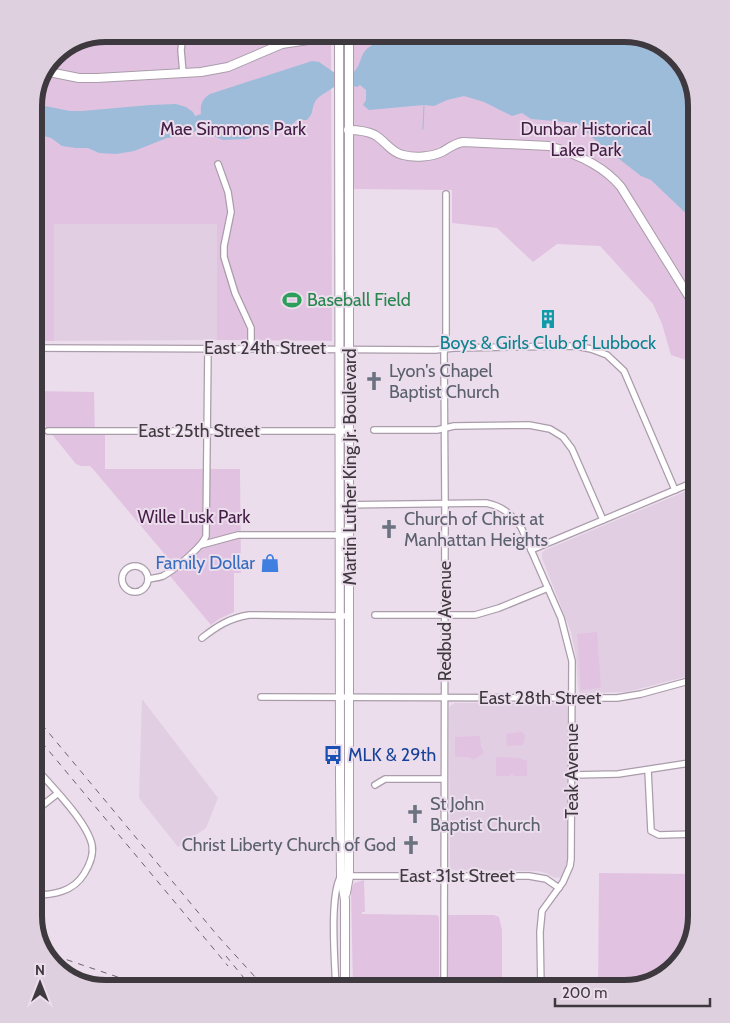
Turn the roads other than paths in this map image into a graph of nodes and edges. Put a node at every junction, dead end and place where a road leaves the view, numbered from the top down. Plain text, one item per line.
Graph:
1 (182, 42) edge
2 (293, 42) edge
3 (339, 42) edge
4 (349, 42) edge
5 (53, 73) edge
6 (183, 73) junction
7 (348, 130) junction
8 (218, 164) dead end
9 (446, 194) dead end
10 (688, 295) edge
11 (43, 348) edge
12 (208, 348) junction
13 (251, 348) junction
14 (340, 348) junction
15 (350, 348) junction
16 (445, 349) junction
17 (444, 428) junction
18 (374, 430) dead end
19 (48, 431) dead end
20 (207, 431) junction
21 (340, 431) junction
22 (349, 431) junction
23 (688, 485) edge
24 (675, 490) junction
25 (445, 504) junction
26 (340, 505) junction
27 (350, 505) junction
28 (603, 520) junction
29 (340, 535) junction
30 (349, 535) junction
31 (201, 545) junction
32 (532, 550) junction
33 (148, 578) junction
34 (548, 588) junction
35 (375, 615) dead end
36 (340, 616) junction
37 (349, 616) junction
38 (445, 616) junction
39 (202, 638) dead end
40 (688, 681) edge
41 (261, 697) dead end
42 (340, 697) junction
43 (350, 697) junction
44 (444, 697) junction
45 (572, 698) junction
46 (688, 763) edge
47 (648, 770) junction
48 (572, 775) junction
49 (42, 776) edge
50 (444, 779) junction
51 (376, 785) dead end
52 (58, 794) junction
53 (42, 806) edge
54 (688, 834) edge
55 (345, 876) junction
56 (443, 876) junction
57 (560, 888) junction
58 (42, 895) edge
59 (336, 980) edge
60 (345, 980) edge
61 (444, 980) edge
62 (541, 980) edge

1 - 6 street
2 - 6 main road
3 - 14 main road, Martin Luther King Jr. Boulevard
4 - 7 main road, Martin Luther King Jr. Boulevard
5 - 6 main road
7 - 10 main road
7 - 15 main road, Martin Luther King Jr. Boulevard
8 - 13 street
9 - 16 street, Redbud Avenue
11 - 12 street, East 24th Street
12 - 13 street, East 24th Street
12 - 20 street
13 - 14 street, East 24th Street
14 - 15 street, East 24th Street
14 - 21 main road, Martin Luther King Jr. Boulevard
15 - 16 street, East 24th Street
15 - 22 main road, Martin Luther King Jr. Boulevard
16 - 17 street, Redbud Avenue
16 - 24 street, East 24th Street
17 - 18 street
17 - 25 street, Redbud Avenue
17 - 28 street
19 - 20 street, East 25th Street
20 - 21 street, East 25th Street
20 - 31 street
21 - 22 street, East 25th Street
21 - 26 main road, Martin Luther King Jr. Boulevard
22 - 27 main road, Martin Luther King Jr. Boulevard
23 - 24 street
24 - 28 street
25 - 27 street, Teak Avenue
25 - 32 street, Teak Avenue
25 - 38 street, Redbud Avenue
26 - 27 street, Teak Avenue
26 - 29 main road, Martin Luther King Jr. Boulevard
27 - 30 main road, Martin Luther King Jr. Boulevard
28 - 32 street
29 - 30 street
29 - 31 street
29 - 36 main road, Martin Luther King Jr. Boulevard
30 - 37 main road, Martin Luther King Jr. Boulevard
31 - 33 street
32 - 34 street, Teak Avenue
33 - 33 street
34 - 38 street
34 - 45 street, Teak Avenue
35 - 38 street
36 - 37 street
36 - 39 street
36 - 42 main road, Martin Luther King Jr. Boulevard
37 - 43 main road, Martin Luther King Jr. Boulevard
38 - 44 street, Redbud Avenue
40 - 45 street, East 28th Street
41 - 42 street, East 28th Street
42 - 43 street, East 28th Street
42 - 55 main road, Martin Luther King Jr. Boulevard
43 - 44 street, East 28th Street
43 - 55 main road, Martin Luther King Jr. Boulevard
44 - 45 street, East 28th Street
44 - 50 street, Redbud Avenue
45 - 48 street, Teak Avenue
46 - 47 street
47 - 48 street
47 - 54 street
48 - 57 street, Teak Avenue
49 - 52 street
50 - 51 street
50 - 56 street, Redbud Avenue
52 - 53 street
52 - 58 street
55 - 56 street, East 31st Street
55 - 59 street
55 - 60 main road, Martin Luther King Jr. Boulevard
56 - 57 street, East 31st Street
56 - 61 street, Redbud Avenue
57 - 62 street

